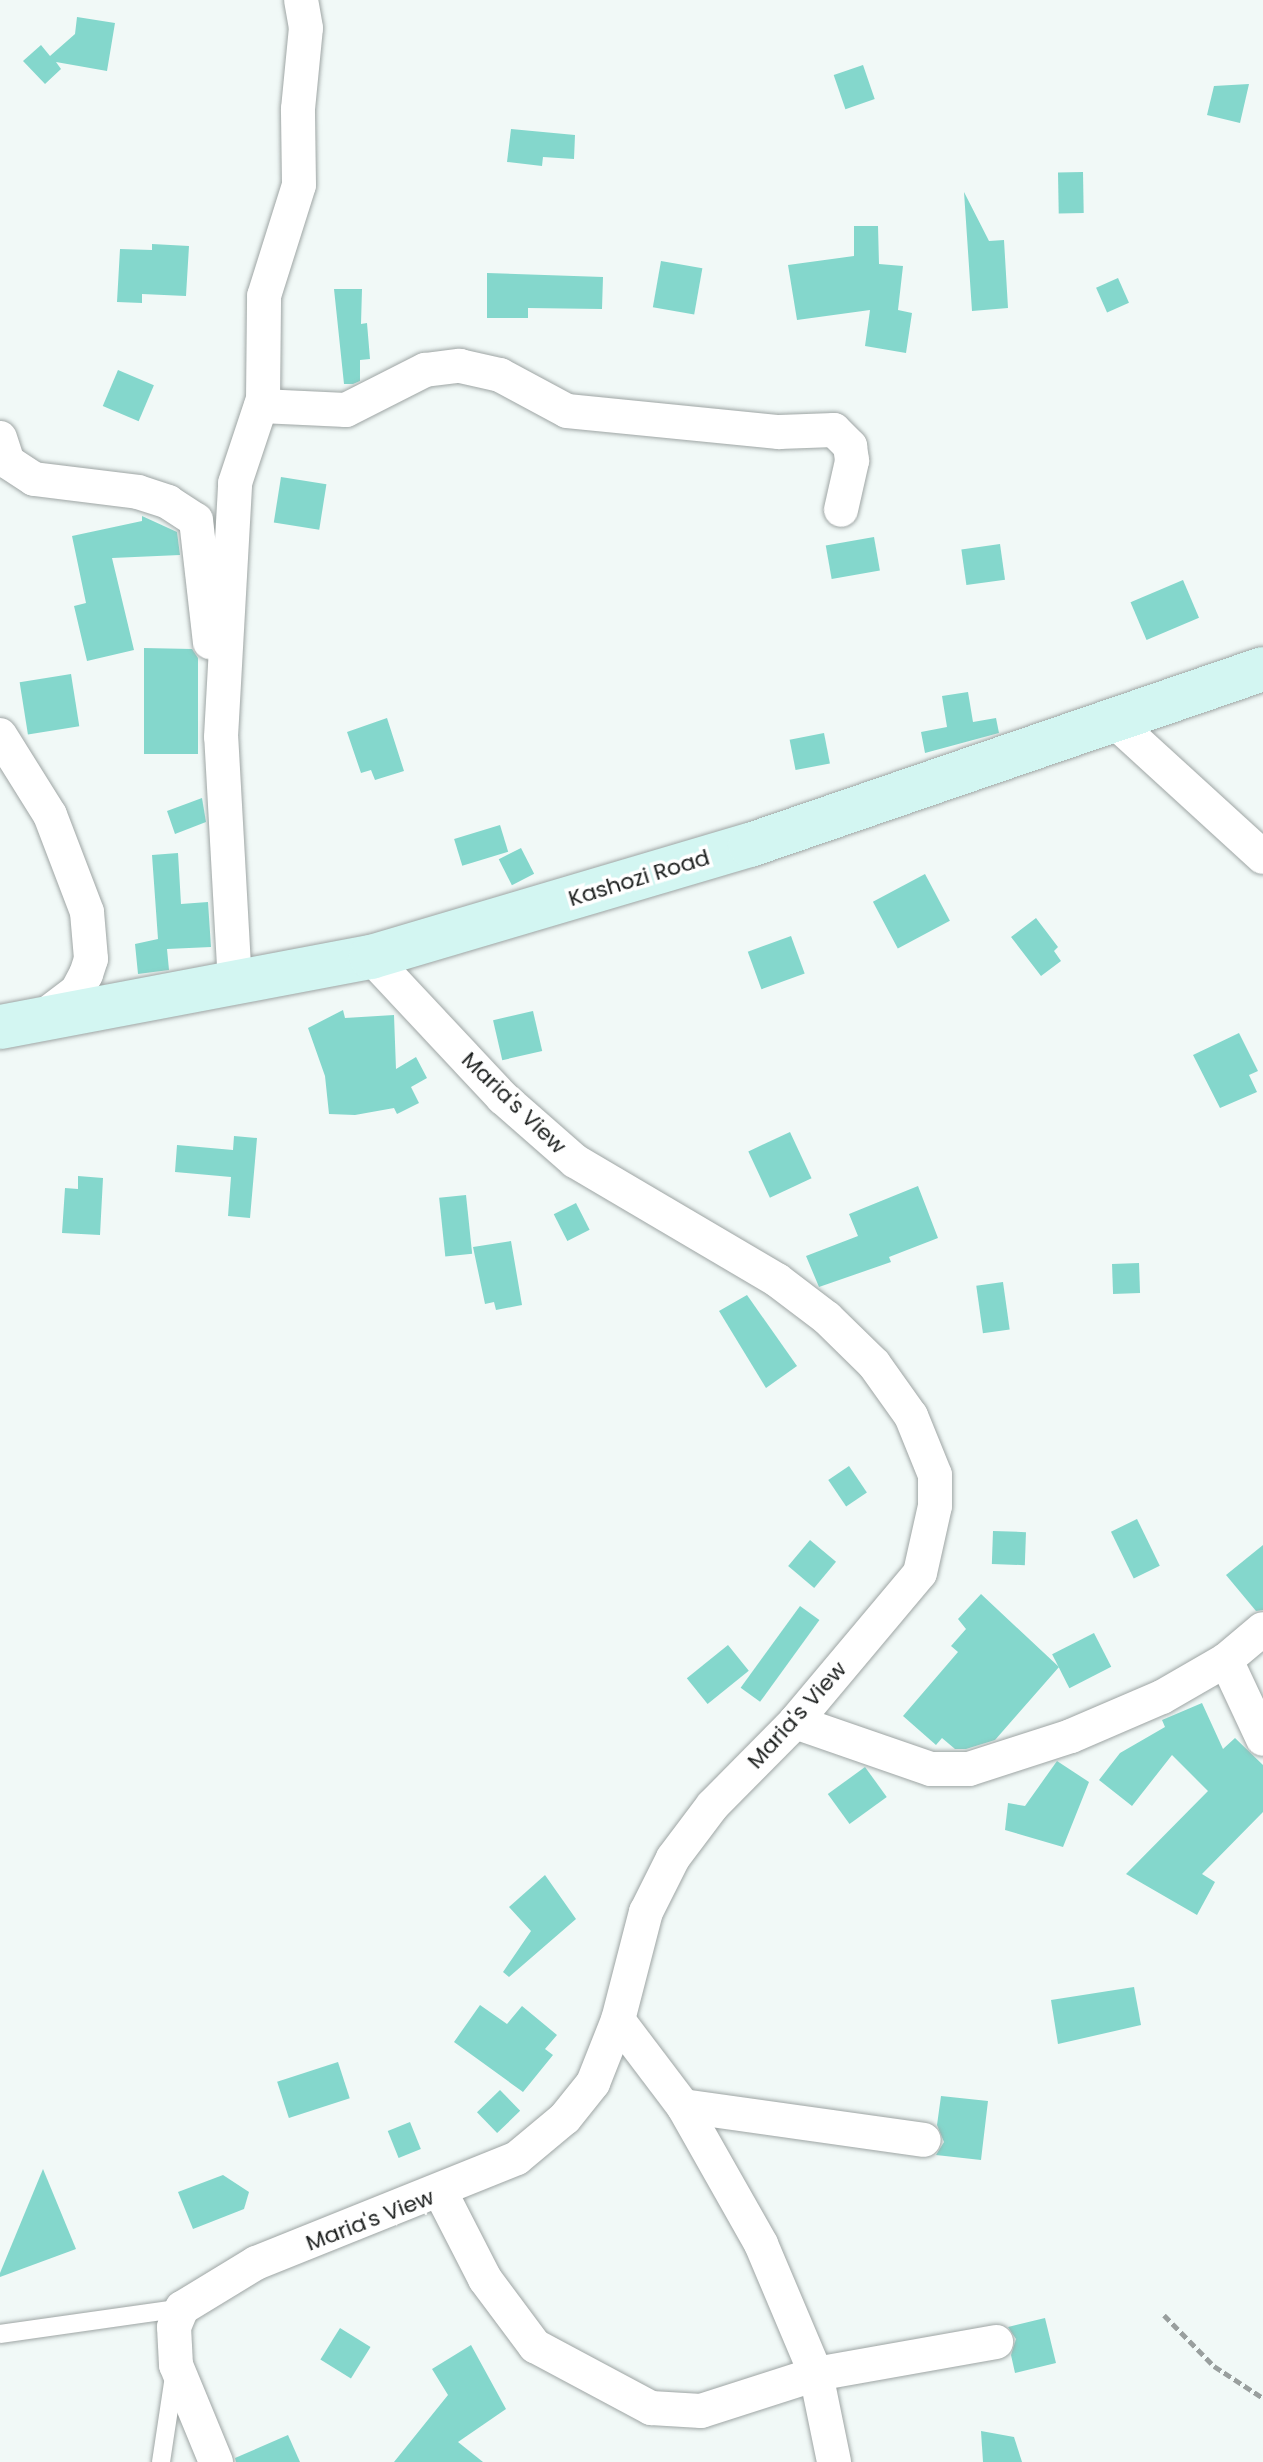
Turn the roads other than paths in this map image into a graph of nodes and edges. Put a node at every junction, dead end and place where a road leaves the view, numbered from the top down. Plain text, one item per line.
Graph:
1 (301, 0) edge
2 (261, 406) junction
3 (0, 438) edge
4 (841, 510) dead end
5 (1263, 669) edge
6 (1113, 720) junction
7 (0, 735) edge
8 (221, 737) junction
9 (1263, 857) edge
10 (371, 957) junction
11 (235, 984) junction
12 (20, 1023) edge
13 (1263, 1629) edge
14 (1226, 1660) junction
15 (795, 1722) junction
16 (1263, 1739) edge
17 (618, 2020) junction
18 (683, 2106) junction
19 (924, 2140) dead end
20 (441, 2193) junction
21 (182, 2308) junction
22 (0, 2334) edge
23 (996, 2342) dead end
24 (176, 2365) junction
25 (816, 2374) junction
26 (161, 2462) edge
27 (216, 2462) edge
28 (834, 2462) edge

1 - 2 street
2 - 4 street
2 - 8 street
3 - 8 street
5 - 6 main road, Kashozi Road
6 - 9 street
6 - 10 main road, Kashozi Road
7 - 12 street
8 - 11 street
10 - 11 main road, Kashozi Road
10 - 15 street, Maria's View
11 - 12 main road, Kashozi Road
13 - 14 street
14 - 15 street
14 - 16 street
15 - 17 street, Maria's View
17 - 18 street
17 - 20 street, Maria's View
18 - 19 street
18 - 25 street
20 - 21 street, Maria's View
20 - 25 street
21 - 22 lane
21 - 24 street
23 - 25 street
24 - 26 lane
24 - 27 street
25 - 28 street

